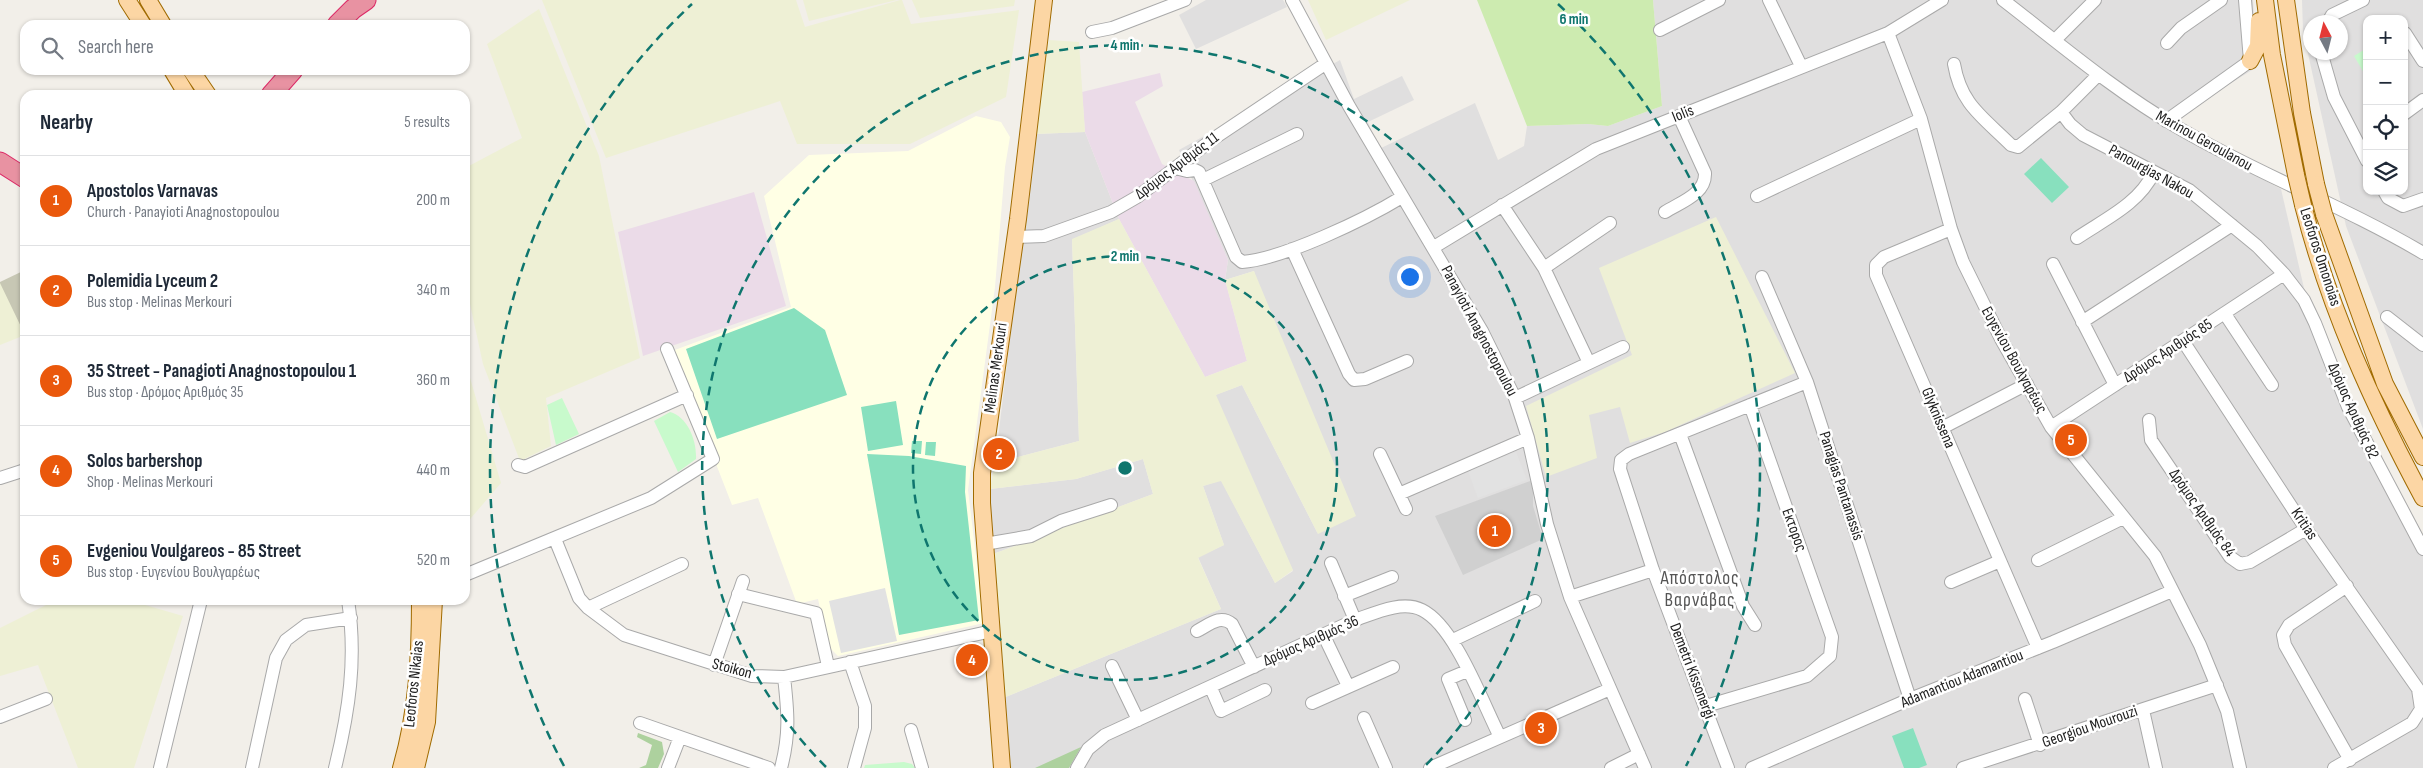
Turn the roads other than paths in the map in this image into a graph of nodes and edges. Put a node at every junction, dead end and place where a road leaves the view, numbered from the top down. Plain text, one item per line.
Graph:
1 (127, 0) edge
2 (148, 0) edge
3 (366, 0) edge
4 (1044, 0) edge
5 (1186, 0) edge
6 (1292, 0) edge
7 (1719, 0) edge
8 (1769, 0) edge
9 (1942, 0) edge
10 (2003, 0) edge
11 (2095, 0) edge
12 (2221, 0) edge
13 (2244, 0) edge
14 (2258, 0) edge
15 (2265, 0) edge
16 (2286, 0) edge
17 (2363, 0) edge
18 (1698, 5) edge
19 (2334, 15) edge
20 (140, 20) edge
21 (160, 20) edge
22 (342, 20) edge
23 (1660, 30) dead end
24 (1092, 32) dead end
25 (1888, 33) junction
26 (2408, 38) edge
27 (2055, 40) junction
28 (2167, 43) dead end
29 (2324, 60) edge
30 (2250, 61) junction
31 (2423, 61) edge
32 (1325, 64) junction
33 (1954, 64) dead end
34 (1801, 66) junction
35 (175, 75) edge
36 (194, 75) edge
37 (289, 75) edge
38 (2098, 75) junction
39 (184, 90) edge
40 (205, 90) edge
41 (275, 90) edge
42 (2423, 100) edge
43 (2408, 111) edge
44 (2061, 112) junction
45 (1679, 116) junction
46 (1921, 119) junction
47 (2166, 121) junction
48 (1297, 134) dead end
49 (2363, 144) edge
50 (0, 162) edge
51 (1175, 168) junction
52 (2154, 172) junction
53 (20, 175) edge
54 (1204, 180) junction
55 (2386, 195) edge
56 (1757, 196) dead end
57 (1402, 197) junction
58 (2423, 199) edge
59 (1502, 205) junction
60 (1664, 212) dead end
61 (1610, 223) dead end
62 (2232, 225) junction
63 (1951, 229) junction
64 (1015, 237) junction
65 (2077, 238) dead end
66 (1434, 247) junction
67 (1292, 249) junction
68 (2423, 253) edge
69 (2053, 264) dead end
70 (1544, 268) junction
71 (2284, 274) junction
72 (1762, 277) dead end
73 (2225, 314) junction
74 (2387, 317) dead end
75 (2082, 322) junction
76 (2183, 340) junction
77 (2423, 345) edge
78 (1623, 347) dead end
79 (667, 348) dead end
80 (1407, 361) dead end
81 (1589, 363) junction
82 (1807, 382) junction
83 (2027, 384) junction
84 (2115, 385) junction
85 (2272, 385) dead end
86 (687, 395) junction
87 (1515, 398) junction
88 (1750, 405) junction
89 (2149, 420) dead end
90 (2051, 427) junction
91 (1942, 428) junction
92 (1680, 434) junction
93 (1528, 438) junction
94 (1380, 454) dead end
95 (2423, 458) edge
96 (518, 465) dead end
97 (20, 472) edge
98 (0, 478) edge
99 (1399, 494) junction
100 (2423, 498) edge
101 (1111, 505) dead end
102 (1406, 509) dead end
103 (2124, 518) junction
104 (2306, 529) junction
105 (555, 539) junction
106 (985, 544) junction
107 (2423, 549) edge
108 (2038, 560) dead end
109 (2000, 561) junction
110 (1331, 563) dead end
111 (682, 564) dead end
112 (1653, 570) junction
113 (470, 574) edge
114 (1392, 577) dead end
115 (743, 581) dead end
116 (1951, 582) dead end
117 (2347, 586) junction
118 (2172, 591) junction
119 (738, 594) junction
120 (1344, 596) junction
121 (1570, 597) junction
122 (1535, 601) dead end
123 (200, 605) edge
124 (349, 605) edge
125 (430, 605) edge
126 (431, 605) edge
127 (588, 608) junction
128 (351, 618) junction
129 (1355, 620) junction
130 (1755, 625) dead end
131 (992, 631) junction
132 (1197, 631) dead end
133 (1324, 636) junction
134 (1453, 640) junction
135 (2038, 648) junction
136 (850, 662) junction
137 (714, 665) junction
138 (828, 666) junction
139 (1112, 666) dead end
140 (1254, 667) junction
141 (1393, 667) dead end
142 (1467, 671) junction
143 (784, 677) junction
144 (2217, 685) junction
145 (1348, 686) junction
146 (1211, 688) junction
147 (1610, 689) junction
148 (1265, 690) dead end
149 (46, 699) dead end
150 (1910, 699) junction
151 (2025, 699) dead end
152 (1312, 703) dead end
153 (1706, 706) junction
154 (2142, 710) junction
155 (0, 717) edge
156 (1364, 718) dead end
157 (1138, 720) junction
158 (1466, 720) dead end
159 (640, 723) dead end
160 (911, 730) dead end
161 (680, 737) junction
162 (1500, 737) junction
163 (2040, 745) junction
164 (1639, 754) junction
165 (2350, 760) junction
166 (160, 768) edge
167 (252, 768) edge
168 (335, 768) edge
169 (401, 768) edge
170 (416, 768) edge
171 (668, 768) edge
172 (768, 768) edge
173 (780, 768) edge
174 (854, 768) edge
175 (922, 768) edge
176 (1002, 768) edge
177 (1077, 768) edge
178 (1386, 768) edge
179 (1430, 768) edge
180 (1610, 768) edge
181 (1645, 768) edge
182 (1728, 768) edge
183 (1752, 768) edge
184 (1963, 768) edge
185 (2156, 768) edge
186 (2240, 768) edge
187 (2334, 768) edge

1 - 20 main road
2 - 21 main road
3 - 22 highway
4 - 64 main road, Melinas Merkouri
5 - 24 street
6 - 32 street, Panayioti Anagnostopoulou
7 - 18 street
8 - 34 street
9 - 25 street, Iolis
10 - 27 street, Marinou Geroulanou
11 - 27 street
12 - 28 street
13 - 30 street
14 - 30 main road
15 - 100 main road, Leoforos Omonoias, bridge
16 - 95 main road, Leoforos Omonoias, bridge
17 - 19 street
18 - 23 street
25 - 34 street, Iolis
25 - 46 street, Ευγενίου Βουλγαρέως
26 - 31 street
27 - 38 street, Marinou Geroulanou
29 - 49 street
30 - 47 street
32 - 51 street, Δρόμος Αριθμός 11
32 - 57 street, Panayioti Anagnostopoulou
33 - 44 street
34 - 45 street, Iolis
35 - 39 main road
36 - 40 main road
37 - 41 highway
38 - 44 street
38 - 47 street, Marinou Geroulanou
42 - 43 street
44 - 52 street, Panourgias Nakou
45 - 59 street, Iolis
45 - 60 street
46 - 56 street
46 - 63 street, Ευγενίου Βουλγαρέως
47 - 68 street, Marinou Geroulanou
48 - 54 street
50 - 53 highway
51 - 54 street
51 - 64 street, Δρόμος Αριθμός 11
52 - 62 street, Panourgias Nakou
52 - 65 street
54 - 67 street
55 - 58 street
57 - 66 street, Panayioti Anagnostopoulou
57 - 67 street
59 - 66 street, Iolis
59 - 70 street
61 - 70 street
62 - 71 street, Panourgias Nakou
62 - 75 street
63 - 83 street, Ευγενίου Βουλγαρέως
63 - 91 street, Glyknissena
64 - 106 main road, Melinas Merkouri
66 - 87 street, Panayioti Anagnostopoulou
67 - 80 street
69 - 75 street
70 - 81 street
71 - 73 street, Δρόμος Αριθμός 85
71 - 107 street, Δρόμος Αριθμός 82
72 - 82 street, Panagias Pantanassis
73 - 76 street, Δρόμος Αριθμός 85
73 - 85 street
74 - 77 street
75 - 84 street
76 - 84 street, Δρόμος Αριθμός 85
76 - 104 street, Kritias
78 - 81 street
79 - 86 street
81 - 87 street
82 - 88 street
82 - 150 street, Panagias Pantanassis
83 - 90 street, Ευγενίου Βουλγαρέως
83 - 91 street
84 - 90 street, Δρόμος Αριθμός 85
86 - 96 street
86 - 105 street
87 - 93 street, Panayioti Anagnostopoulou
88 - 92 street
88 - 153 street, Εκτορος
89 - 104 street, Δρόμος Αριθμός 84
90 - 103 street, Ευγενίου Βουλγαρέως
91 - 109 street, Glyknissena
92 - 112 street, Demetri Kissonergi
92 - 130 street
93 - 99 street
93 - 121 street, Panayioti Anagnostopoulou
94 - 99 street
97 - 98 street
99 - 102 street
101 - 106 street
103 - 108 street
103 - 118 street, Ευγενίου Βουλγαρέως
104 - 117 street, Kritias
105 - 113 street
105 - 127 street, Stoikon
106 - 131 main road, Melinas Merkouri
109 - 116 street
109 - 135 street, Glyknissena
110 - 120 street
111 - 127 street
112 - 121 street
112 - 153 street, Demetri Kissonergi
114 - 120 street
115 - 119 street
117 - 165 street
117 - 165 street, Kritias
118 - 135 street, Adamantiou Adamantiou
118 - 144 street, Ευγενίου Βουλγαρέως
119 - 137 street
119 - 138 street
120 - 129 street
121 - 147 street, Panayioti Anagnostopoulou
122 - 134 street
123 - 166 street
124 - 128 street
125 - 169 main road, Leoforos Nikaias
126 - 170 main road, Leoforos Nikaias
127 - 137 street, Stoikon
128 - 167 street
128 - 168 street
129 - 133 street, Δρόμος Αριθμός 36
129 - 134 street, Δρόμος Αριθμός 36
131 - 136 street, Stoikon
131 - 176 main road, Melinas Merkouri
132 - 140 street
133 - 140 street, Δρόμος Αριθμός 36
133 - 145 street
134 - 142 street, Δρόμος Αριθμός 36
135 - 150 street, Adamantiou Adamantiou
136 - 138 street, Stoikon
136 - 174 street
137 - 143 street, Stoikon
138 - 143 street, Stoikon
139 - 157 street
140 - 146 street, Δρόμος Αριθμός 36
141 - 145 street
142 - 158 street
142 - 162 street, Δρόμος Αριθμός 36
143 - 173 street
144 - 154 street, Georgiou Mourouzi
144 - 186 street, Ευγενίου Βουλγαρέως
145 - 152 street
146 - 148 street
146 - 157 street, Δρόμος Αριθμός 36
147 - 162 street
147 - 164 street, Panayioti Anagnostopoulou
149 - 155 street
150 - 183 street, Adamantiou Adamantiou
151 - 163 street
153 - 182 street, Demetri Kissonergi
154 - 163 street, Georgiou Mourouzi
154 - 185 street
156 - 178 street
157 - 177 street, Δρόμος Αριθμός 36
159 - 161 street
160 - 175 street
161 - 171 street
161 - 172 street
162 - 179 street
163 - 184 street, Georgiou Mourouzi
164 - 180 street
164 - 181 street, Panayioti Anagnostopoulou
165 - 187 street

